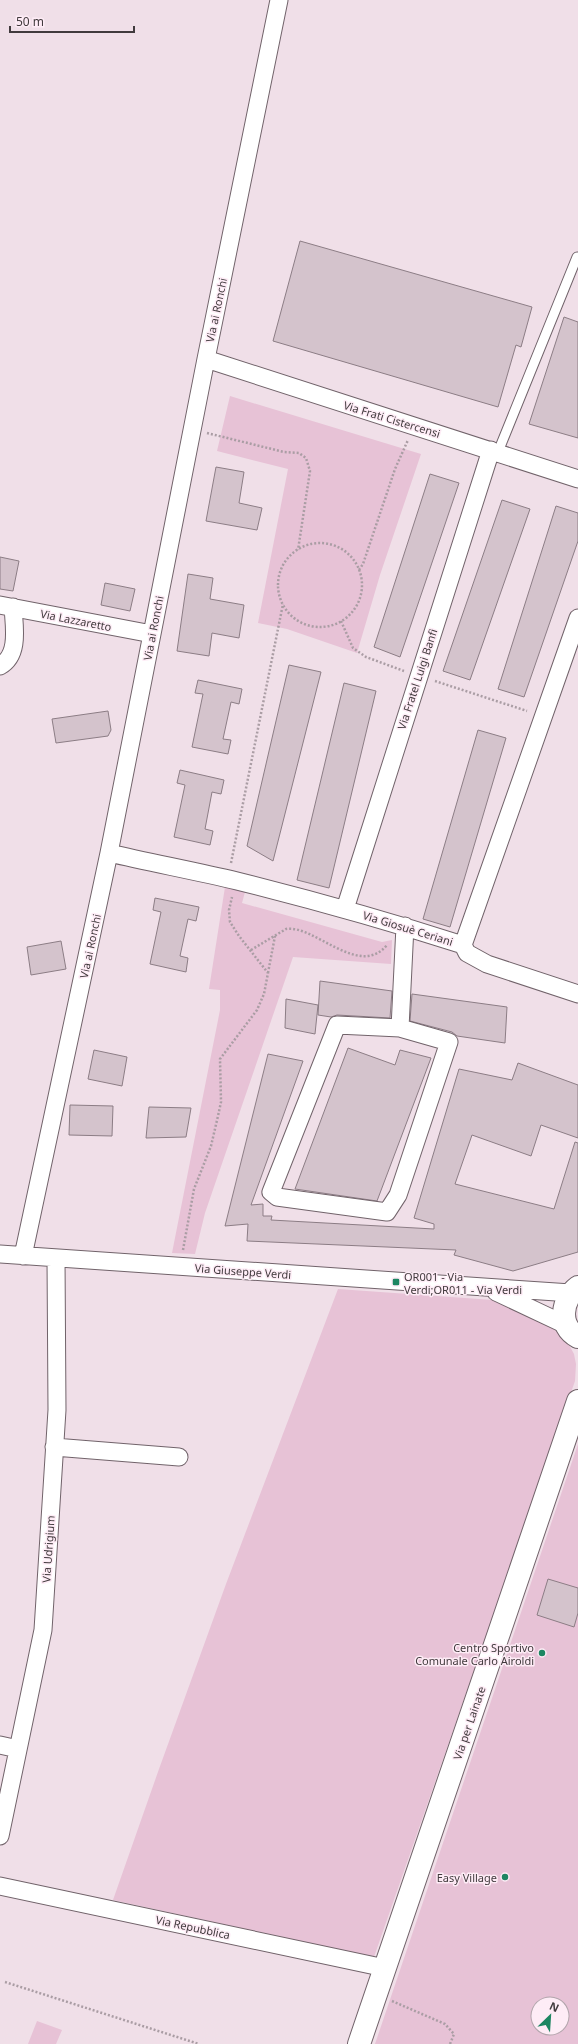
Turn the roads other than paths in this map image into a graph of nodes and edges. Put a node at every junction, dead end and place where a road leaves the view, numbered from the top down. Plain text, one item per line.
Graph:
1 (279, 0) edge
2 (577, 257) dead end
3 (206, 360) junction
4 (494, 451) junction
5 (578, 479) edge
6 (7, 606) edge
7 (578, 618) edge
8 (152, 634) junction
9 (0, 666) edge
10 (109, 853) junction
11 (345, 909) junction
12 (399, 924) junction
13 (463, 945) junction
14 (578, 994) edge
15 (400, 1028) junction
16 (0, 1254) edge
17 (24, 1256) junction
18 (56, 1258) junction
19 (487, 1288) junction
20 (574, 1290) edge
21 (574, 1338) edge
22 (578, 1401) edge
23 (54, 1447) junction
24 (179, 1457) dead end
25 (0, 1745) edge
26 (18, 1749) junction
27 (0, 1836) edge
28 (0, 1886) edge
29 (385, 1968) junction
30 (359, 2044) edge

1 - 3 street, Via ai Ronchi
2 - 4 lane
3 - 4 street, Via Frati Cistercensi
3 - 8 street, Via ai Ronchi
4 - 5 street, Via Frati Cistercensi
4 - 11 street, Via Fratel Luigi Banfi
6 - 8 street, Via Lazzaretto
6 - 9 street
7 - 13 street, Via Giosuè Ceriani
8 - 10 street, Via ai Ronchi
10 - 11 street, Via Giosuè Ceriani
10 - 17 street, Via ai Ronchi
11 - 12 street, Via Giosuè Ceriani
12 - 13 street, Via Giosuè Ceriani
12 - 15 street
13 - 14 street
15 - 15 street
16 - 17 street, Via Giuseppe Verdi
17 - 18 street, Via Giuseppe Verdi
18 - 19 street, Via Giuseppe Verdi
18 - 23 street, Via Udrigium
19 - 20 street, Via Giuseppe Verdi
19 - 21 street, Via Giuseppe Verdi
20 - 21 street
22 - 29 street, Via per Lainate
23 - 24 street
23 - 26 street, Via Udrigium
25 - 26 street
26 - 27 street, Via Udrigium
28 - 29 street, Via Repubblica
29 - 30 street, Via per Lainate

